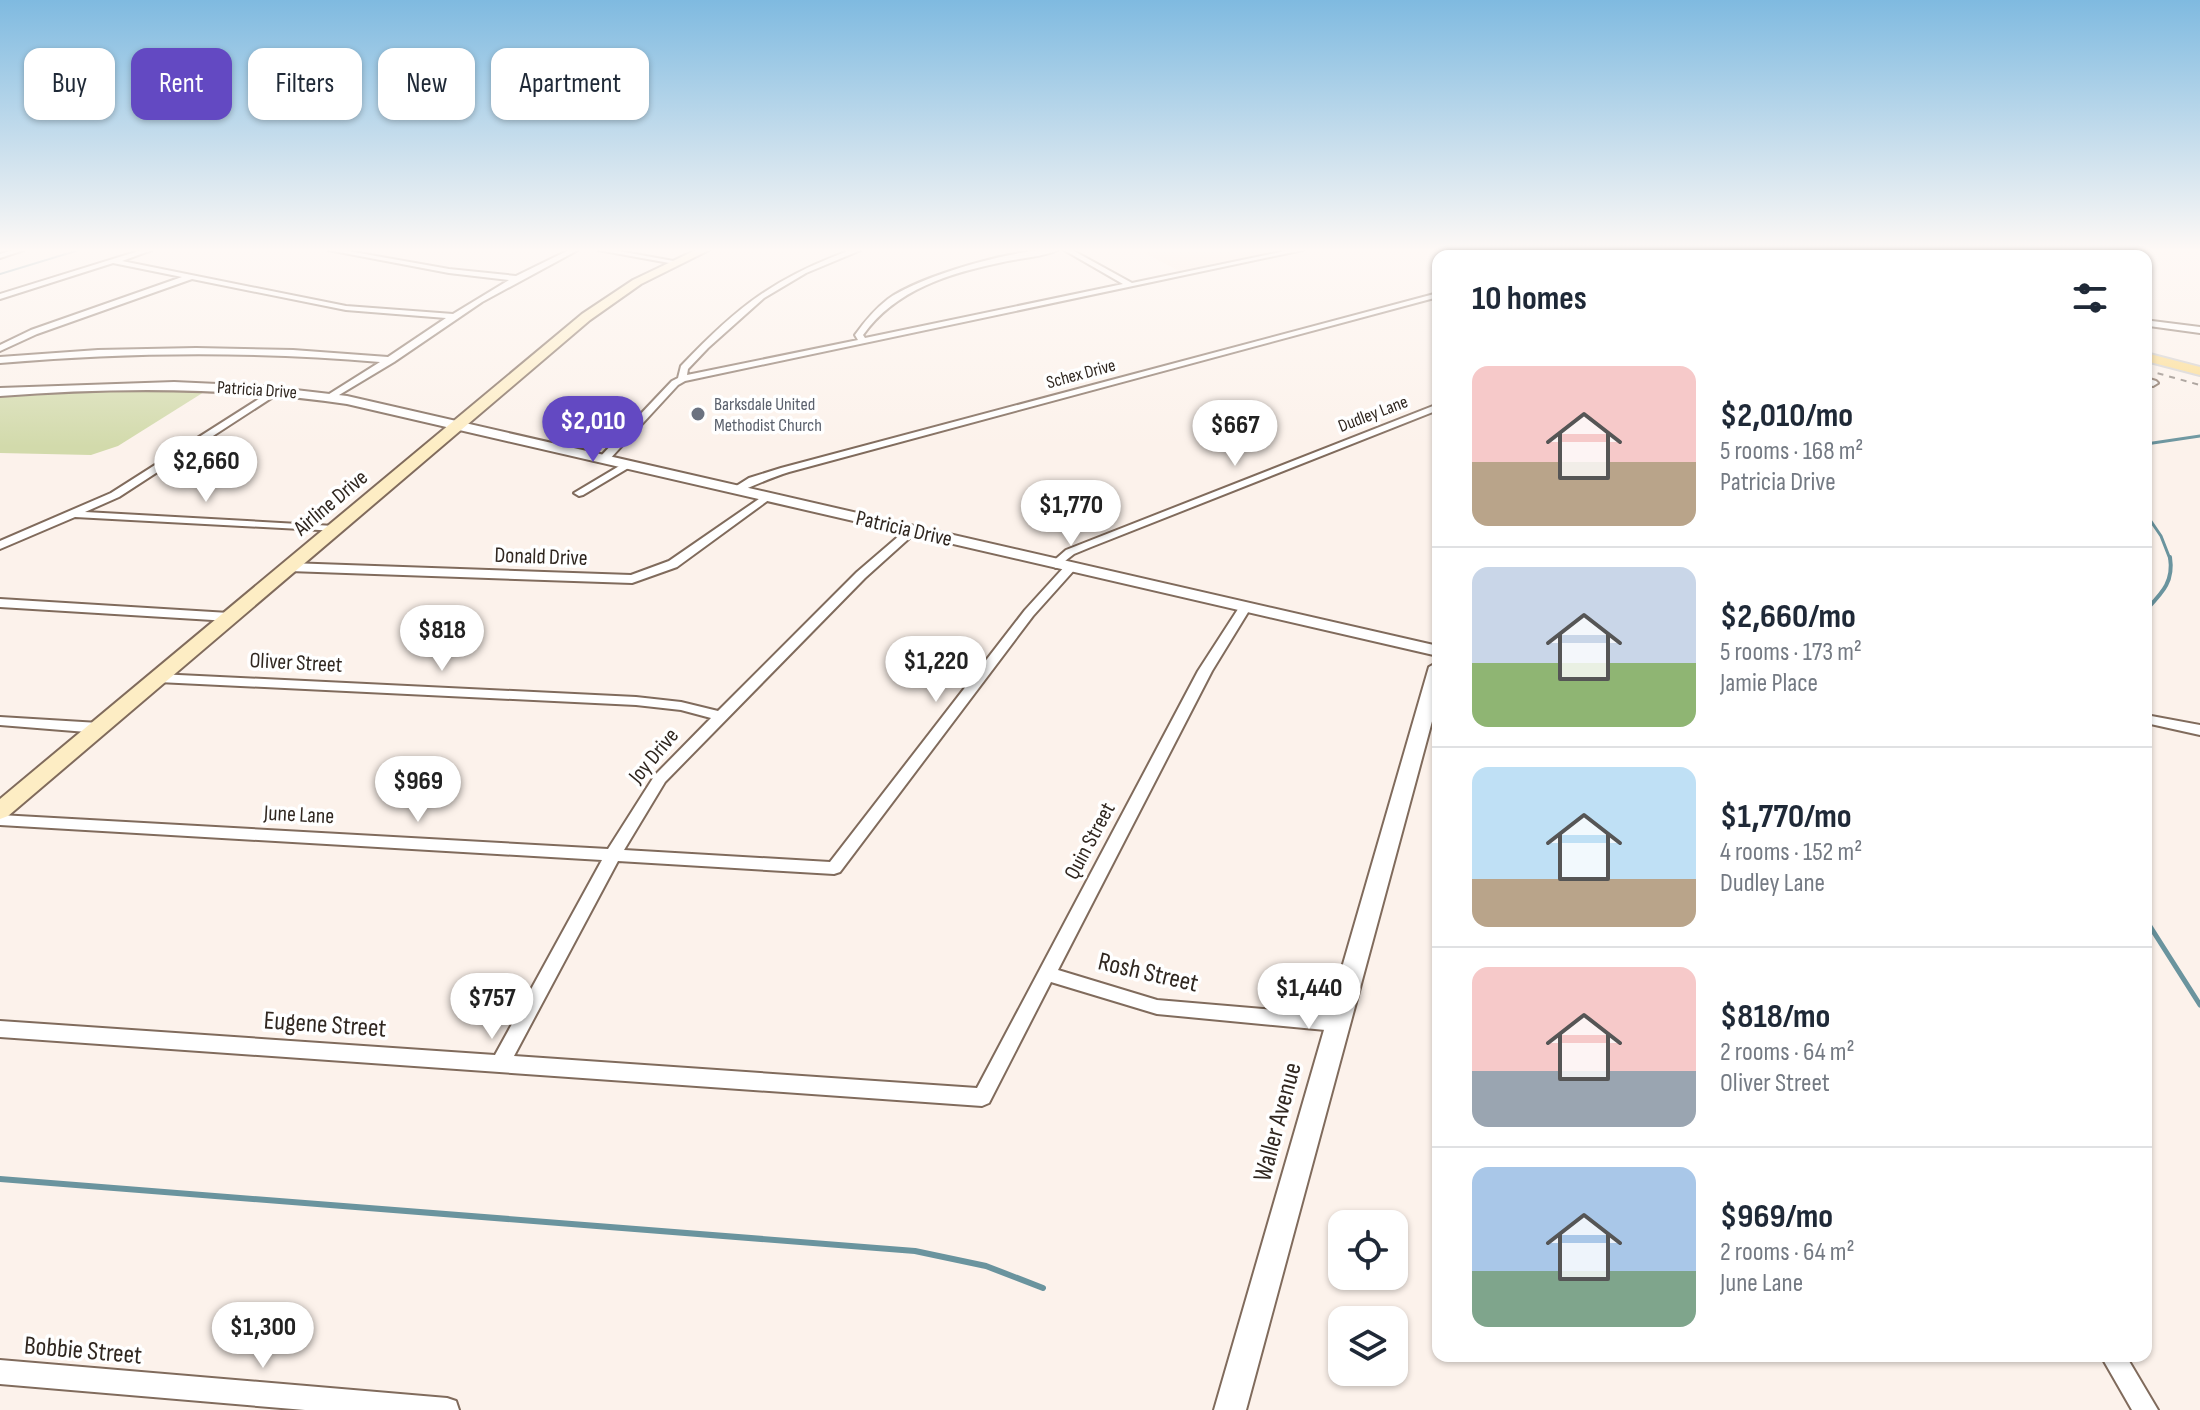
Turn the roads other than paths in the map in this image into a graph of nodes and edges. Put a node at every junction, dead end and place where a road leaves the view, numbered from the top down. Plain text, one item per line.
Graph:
1 (80, 316) edge
2 (449, 316) edge
3 (453, 316) joint
4 (588, 316) edge
5 (735, 316) edge
6 (874, 316) edge
7 (983, 316) edge
8 (1360, 316) edge
9 (2152, 324) dead end
10 (2200, 330) edge
11 (863, 341) junction
12 (0, 348) edge
13 (2152, 359) edge
14 (0, 360) edge
15 (391, 360) junction
16 (2200, 371) edge
17 (682, 379) junction
18 (276, 391) junction
19 (0, 392) edge
20 (329, 398) junction
21 (1432, 409) edge
22 (457, 425) junction
23 (603, 460) junction
24 (626, 465) junction
25 (735, 490) junction
26 (579, 493) dead end
27 (766, 497) junction
28 (75, 515) junction
29 (334, 529) junction
30 (911, 531) junction
31 (0, 545) edge
32 (1063, 566) junction
33 (289, 567) junction
34 (0, 603) edge
35 (1244, 609) junction
36 (229, 617) junction
37 (1432, 650) edge
38 (158, 678) junction
39 (1432, 688) edge
40 (719, 716) junction
41 (2152, 720) edge
42 (0, 721) edge
43 (99, 728) junction
44 (2200, 730) edge
45 (0, 811) edge
46 (0, 820) edge
47 (613, 855) junction
48 (834, 868) joint
49 (1045, 973) junction
50 (1336, 1023) junction
51 (0, 1029) edge
52 (501, 1063) junction
53 (982, 1097) joint
54 (2117, 1362) edge
55 (0, 1372) edge
56 (447, 1410) edge
57 (1230, 1410) edge
58 (2146, 1410) edge

1 - 12 street
2 - 3 street
3 - 15 street
4 - 22 main road, Airline Drive
5 - 17 street
6 - 11 street
7 - 11 street
8 - 25 street, Schex Drive
9 - 10 street
11 - 17 street
13 - 16 main road
14 - 15 street
15 - 20 street
17 - 23 street
18 - 19 street, Patricia Drive
18 - 20 street, Patricia Drive
18 - 28 street
20 - 22 street, Patricia Drive
21 - 32 street, Dudley Lane
22 - 23 street, Patricia Drive
22 - 29 main road, Airline Drive
23 - 24 street, Patricia Drive
24 - 25 street, Patricia Drive
24 - 26 street
25 - 27 street, Patricia Drive
27 - 30 street, Patricia Drive
27 - 33 street, Donald Drive
28 - 29 street
28 - 31 street
29 - 33 main road, Airline Drive
30 - 32 street, Patricia Drive
30 - 40 street, Joy Drive
32 - 35 street, Patricia Drive
32 - 48 street, Dudley Lane
33 - 36 main road, Airline Drive
34 - 36 street
35 - 37 street, Patricia Drive
35 - 49 street, Quin Street
36 - 38 main road, Airline Drive
38 - 40 street, Oliver Street
38 - 43 main road, Airline Drive
39 - 50 street, Waller Avenue
40 - 47 street, Joy Drive
41 - 44 street
42 - 43 street
43 - 45 main road, Airline Drive
46 - 47 street, June Lane
47 - 48 street, June Lane
47 - 52 street, Joy Drive
49 - 50 street, Rosh Street
49 - 53 street, Quin Street
50 - 57 street, Waller Avenue
51 - 52 street, Eugene Street
52 - 53 street, Eugene Street
54 - 58 street
55 - 56 street, Bobbie Street

